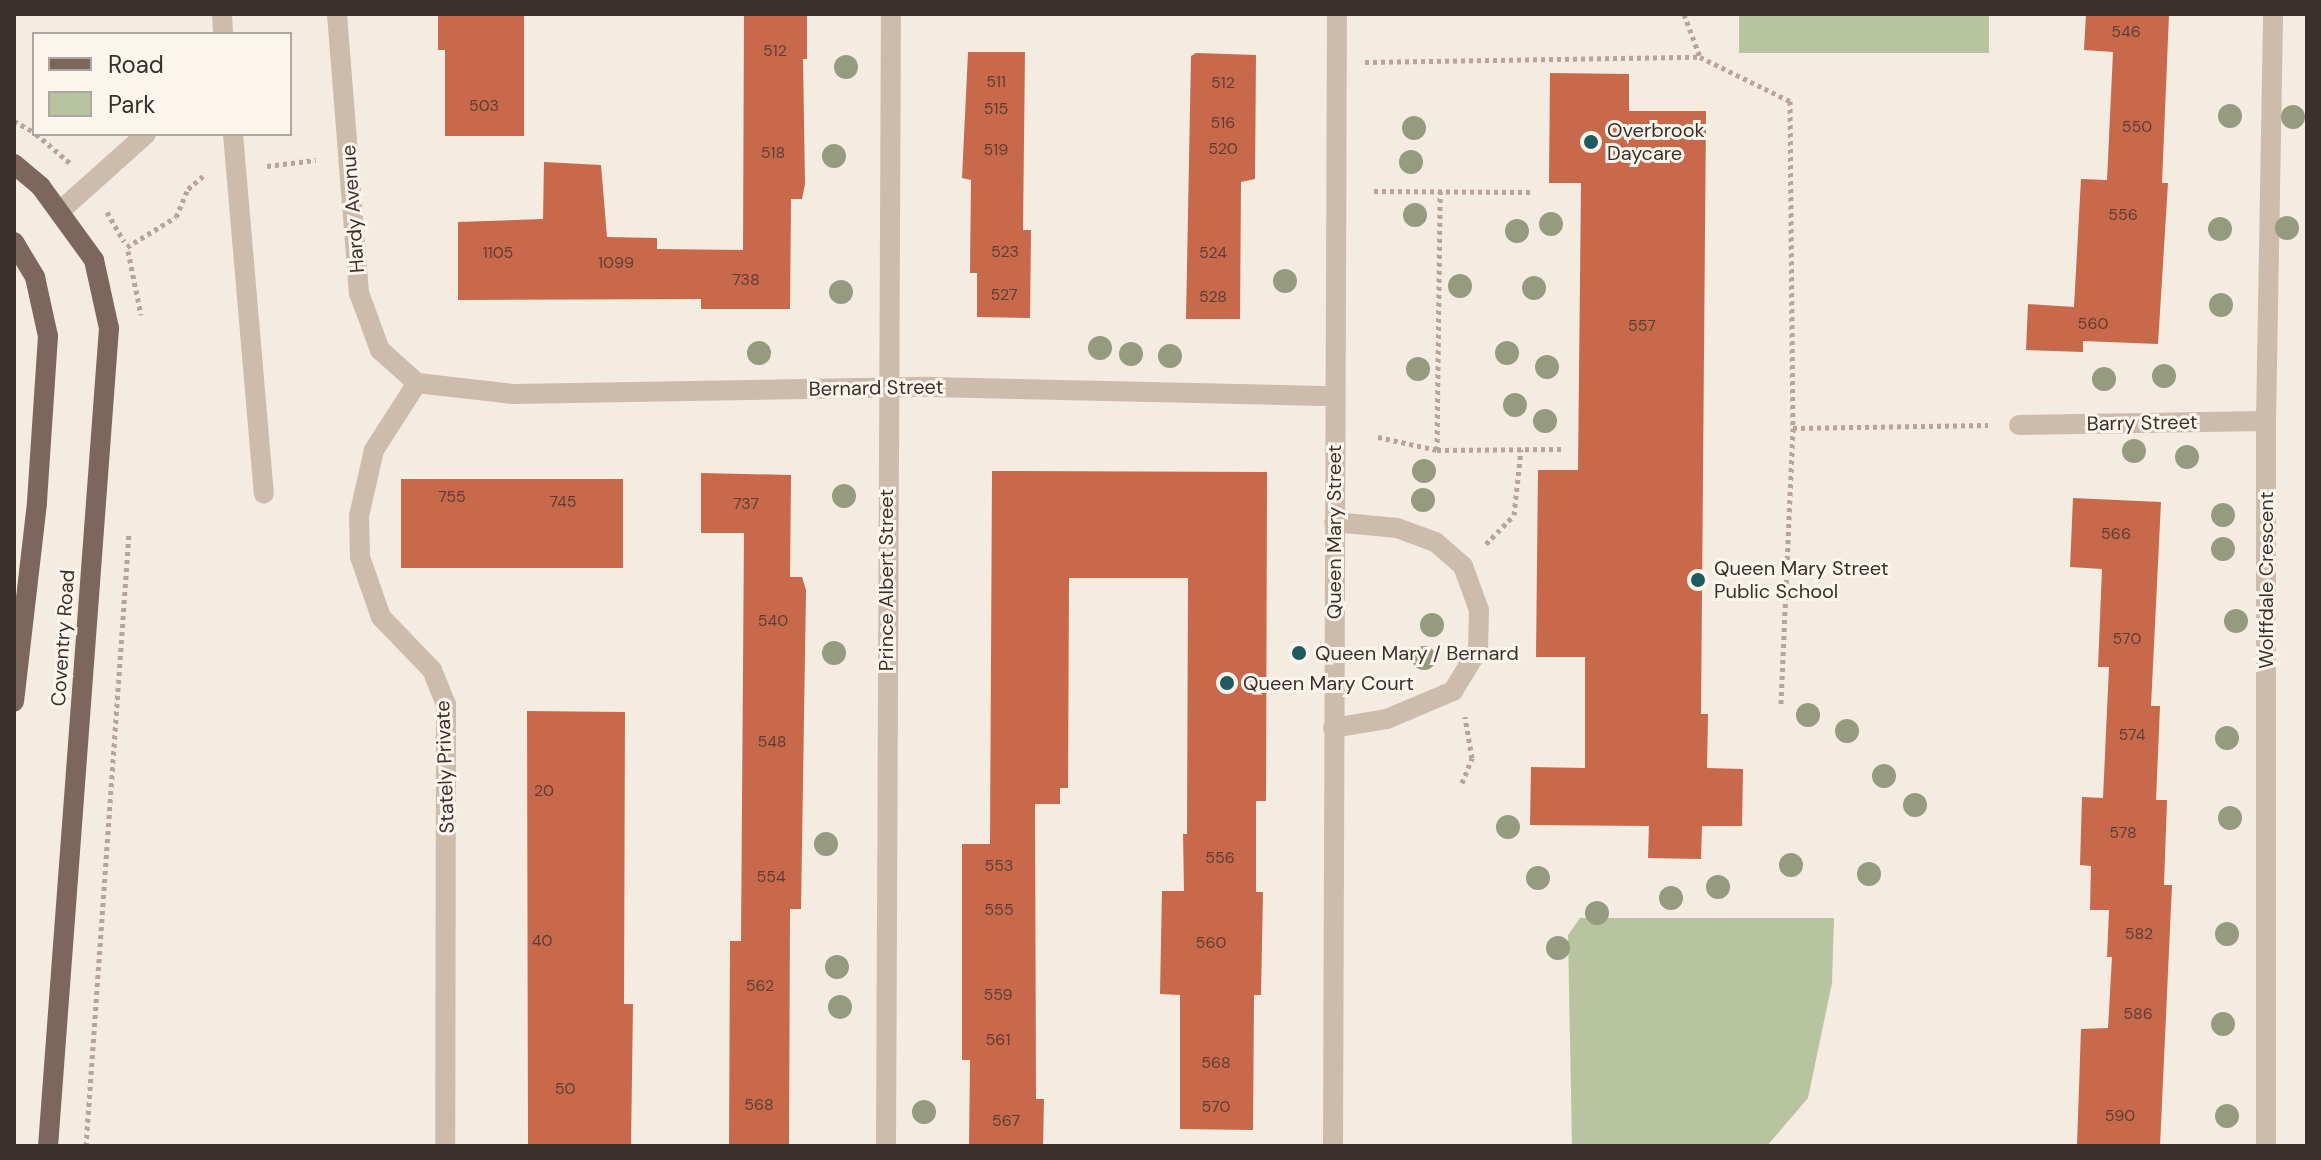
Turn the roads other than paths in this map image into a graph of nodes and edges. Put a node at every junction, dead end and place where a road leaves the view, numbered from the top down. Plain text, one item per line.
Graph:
1 (337, 14) edge
2 (891, 14) edge
3 (1337, 14) edge
4 (2273, 14) edge
5 (144, 136) edge
6 (233, 136) edge
7 (14, 164) edge
8 (60, 211) junction
9 (14, 242) edge
10 (417, 383) junction
11 (886, 389) junction
12 (1335, 396) junction
13 (2266, 421) junction
14 (2019, 425) road end
15 (264, 494) dead end
16 (1334, 522) junction
17 (14, 702) edge
18 (1333, 728) junction
19 (48, 1146) edge
20 (445, 1146) edge
21 (886, 1146) edge
22 (1333, 1146) edge
23 (2266, 1146) edge

1 - 10 street, Hardy Avenue
2 - 11 street, Prince Albert Street
3 - 12 street, Queen Mary Street
4 - 13 street, Wolffdale Crescent
5 - 8 street
6 - 15 street
7 - 8 main road, Coventry Road
8 - 19 main road, Coventry Road
9 - 17 main road, Coventry Road
10 - 11 street, Bernard Street
10 - 20 street, Stately Private
11 - 12 street, Bernard Street
11 - 21 street, Prince Albert Street
12 - 16 street, Queen Mary Street
13 - 14 street, Barry Street
13 - 23 street, Wolffdale Crescent
16 - 18 street, Queen Mary Street
16 - 18 street
18 - 22 street, Queen Mary Street

